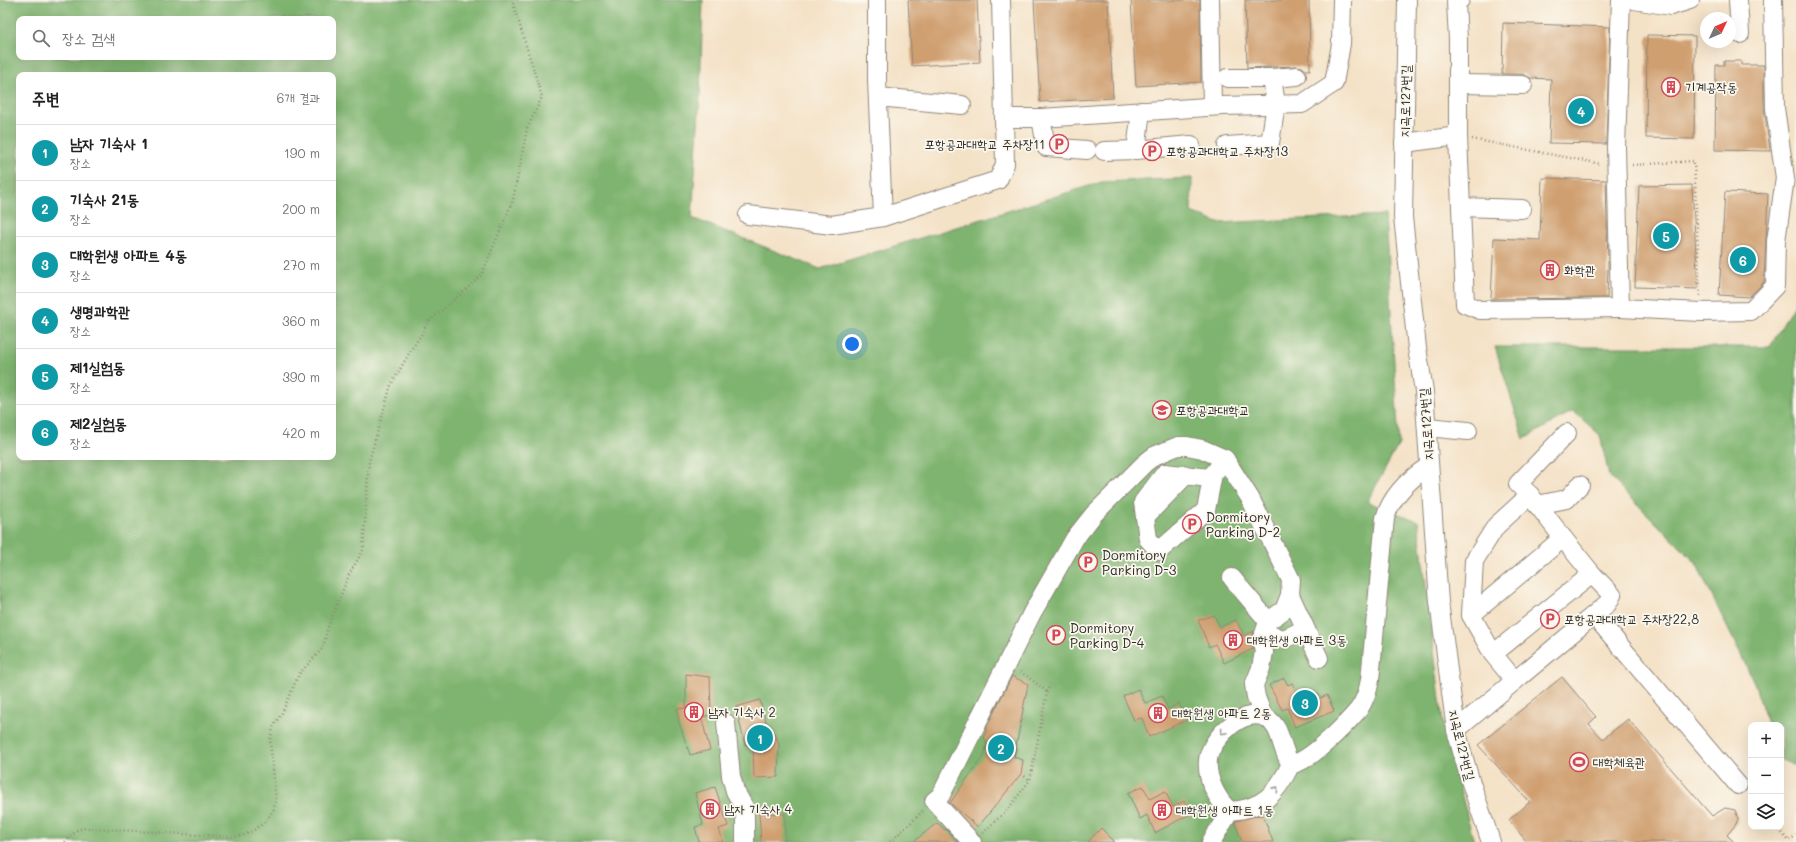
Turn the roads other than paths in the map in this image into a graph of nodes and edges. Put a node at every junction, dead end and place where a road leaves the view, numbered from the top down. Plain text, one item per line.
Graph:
1 (877, 0) edge
2 (1001, 0) edge
3 (1210, 0) edge
4 (1342, 0) edge
5 (1407, 0) edge
6 (1460, 0) edge
7 (1621, 0) edge
8 (1634, 0) edge
9 (1690, 0) edge
10 (1738, 0) edge
11 (1773, 0) edge
12 (1740, 34) dead end
13 (1297, 76) dead end
14 (1227, 78) dead end
15 (1272, 78) junction
16 (1458, 84) junction
17 (1523, 85) dead end
18 (878, 97) junction
19 (1276, 104) junction
20 (962, 105) dead end
21 (1212, 106) junction
22 (1141, 111) junction
23 (1004, 118) junction
24 (1041, 118) junction
25 (1458, 136) junction
26 (1404, 143) junction
27 (1191, 145) dead end
28 (1227, 146) dead end
29 (1136, 150) junction
30 (1789, 191) edge
31 (1461, 207) junction
32 (1522, 210) dead end
33 (748, 215) dead end
34 (883, 217) junction
35 (1620, 308) junction
36 (1427, 427) junction
37 (1468, 431) dead end
38 (1567, 433) dead end
39 (1225, 459) junction
40 (1429, 466) junction
41 (1212, 474) junction
42 (1580, 485) dead end
43 (1533, 500) junction
44 (1562, 538) junction
45 (1592, 574) junction
46 (1232, 578) dead end
47 (1290, 595) junction
48 (1471, 615) junction
49 (1594, 615) junction
50 (1266, 628) junction
51 (1305, 629) junction
52 (1493, 654) junction
53 (1319, 658) dead end
54 (1515, 681) junction
55 (1263, 716) junction
56 (726, 724) dead end
57 (1456, 730) junction
58 (1291, 764) junction
59 (1738, 785) dead end
60 (1230, 811) junction
61 (976, 839) edge
62 (1216, 840) edge
63 (745, 842) edge
64 (1491, 842) edge

1 - 18 street
2 - 23 street
3 - 21 street
4 - 19 street
5 - 26 street, 지곡로127번길
6 - 16 street
7 - 35 street
8 - 9 street
10 - 12 street
11 - 30 street
13 - 15 street
14 - 15 street
15 - 19 street
16 - 17 street
16 - 25 street
18 - 20 street
18 - 34 street
19 - 21 street
19 - 28 street
21 - 22 street
22 - 24 street
22 - 29 street
23 - 24 street
23 - 34 street
24 - 29 street
25 - 26 street
25 - 31 street
26 - 36 street, 지곡로127번길
27 - 29 street
30 - 35 street
31 - 32 street
31 - 35 street
33 - 34 street
36 - 37 street
36 - 40 street, 지곡로127번길
38 - 43 street
39 - 41 street
39 - 47 street
39 - 61 street
40 - 57 street, 지곡로127번길
40 - 58 street
41 - 41 street
42 - 43 street
43 - 44 street
43 - 48 street
44 - 45 street
44 - 48 street
45 - 49 street
45 - 52 street
46 - 50 street
47 - 50 street
47 - 51 street
48 - 52 street
49 - 54 street
49 - 59 street
50 - 51 street
50 - 55 street
51 - 53 street
52 - 54 street
54 - 57 street
55 - 58 street
55 -> 60 street
56 - 63 street
57 - 64 street, 지곡로127번길
60 -> 58 street
60 - 62 street

